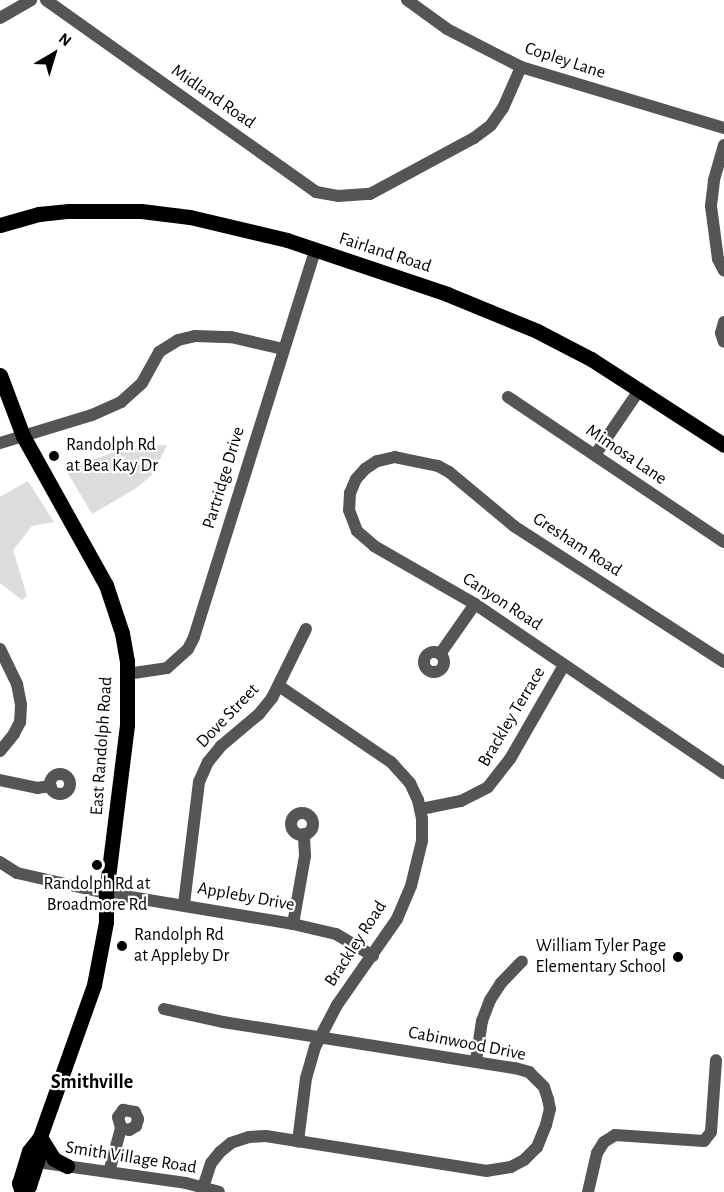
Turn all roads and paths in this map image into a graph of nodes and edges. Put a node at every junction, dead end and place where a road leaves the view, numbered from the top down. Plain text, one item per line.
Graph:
1 (31, 0) edge
2 (46, 0) edge
3 (407, 0) edge
4 (0, 18) edge
5 (520, 67) junction
6 (724, 128) edge
7 (724, 145) edge
8 (0, 225) edge
9 (315, 250) junction
10 (724, 271) edge
11 (724, 322) edge
12 (724, 342) edge
13 (283, 349) junction
14 (0, 375) edge
15 (640, 389) junction
16 (508, 397) dead end
17 (23, 436) junction
18 (0, 442) edge
19 (724, 445) edge
20 (595, 455) junction
21 (411, 459) joint
22 (724, 542) edge
23 (475, 604) junction
24 (306, 629) dead end
25 (0, 649) edge
26 (440, 654) dead end
27 (724, 662) edge
28 (564, 665) junction
29 (128, 674) junction
30 (279, 686) junction
31 (0, 751) edge
32 (724, 773) edge
33 (0, 780) edge
34 (51, 786) dead end
35 (421, 809) junction
36 (304, 834) dead end
37 (0, 862) edge
38 (105, 893) junction
39 (184, 904) junction
40 (293, 924) junction
41 (373, 956) junction
42 (522, 961) dead end
43 (164, 1009) dead end
44 (320, 1037) junction
45 (716, 1060) dead end
46 (476, 1061) junction
47 (121, 1128) dead end
48 (40, 1137) junction
49 (298, 1141) junction
50 (37, 1162) junction
51 (67, 1166) junction
52 (109, 1172) junction
53 (203, 1188) junction
54 (22, 1192) edge
55 (219, 1192) edge
56 (588, 1192) edge

1 - 4 street
2 - 5 street, Midland Road
3 - 5 street, Copley Lane
5 - 6 street, Copley Lane
7 - 10 street
8 - 9 main road, Fairland Road
9 - 13 street, Partridge Drive
9 - 15 main road, Fairland Road
11 - 12 street
13 - 17 street
13 - 29 street, Partridge Drive
14 - 17 main road, East Randolph Road
15 - 19 main road, Fairland Road
15 - 20 street
16 - 20 street, Mimosa Lane
17 - 18 street
17 - 29 main road, East Randolph Road
20 - 22 street, Mimosa Lane
21 - 23 street, Canyon Road
21 - 27 street, Gresham Road
23 - 26 street
23 - 28 street, Canyon Road
24 - 30 street, Dove Street
25 - 31 street
28 - 32 street, Canyon Road
28 - 35 street, Brackley Terrace
29 - 38 main road, East Randolph Road
30 - 35 street, Brackley Road
30 - 39 street, Dove Street
33 - 34 street
35 - 41 street, Brackley Road
36 - 40 street
37 - 38 street, Appleby Drive
38 - 39 street, Appleby Drive
38 - 48 main road, East Randolph Road
39 - 40 street, Appleby Drive
40 - 41 street, Appleby Drive
41 - 44 street, Brackley Road
42 - 46 street
43 - 44 street, Cabinwood Drive
44 - 46 street, Cabinwood Drive
44 - 49 street, Brackley Road
45 - 56 street
46 - 49 street, Cabinwood Drive
47 - 52 street
48 - 50 main road, East Randolph Road
48 - 51 main road
48 - 54 main road, East Randolph Road
49 - 53 street, Cabinwood Drive
50 - 51 street, Smith Village Road
50 - 54 main road, East Randolph Road
51 - 52 street, Smith Village Road
52 - 53 street, Smith Village Road
53 - 55 street, Smith Village Road

